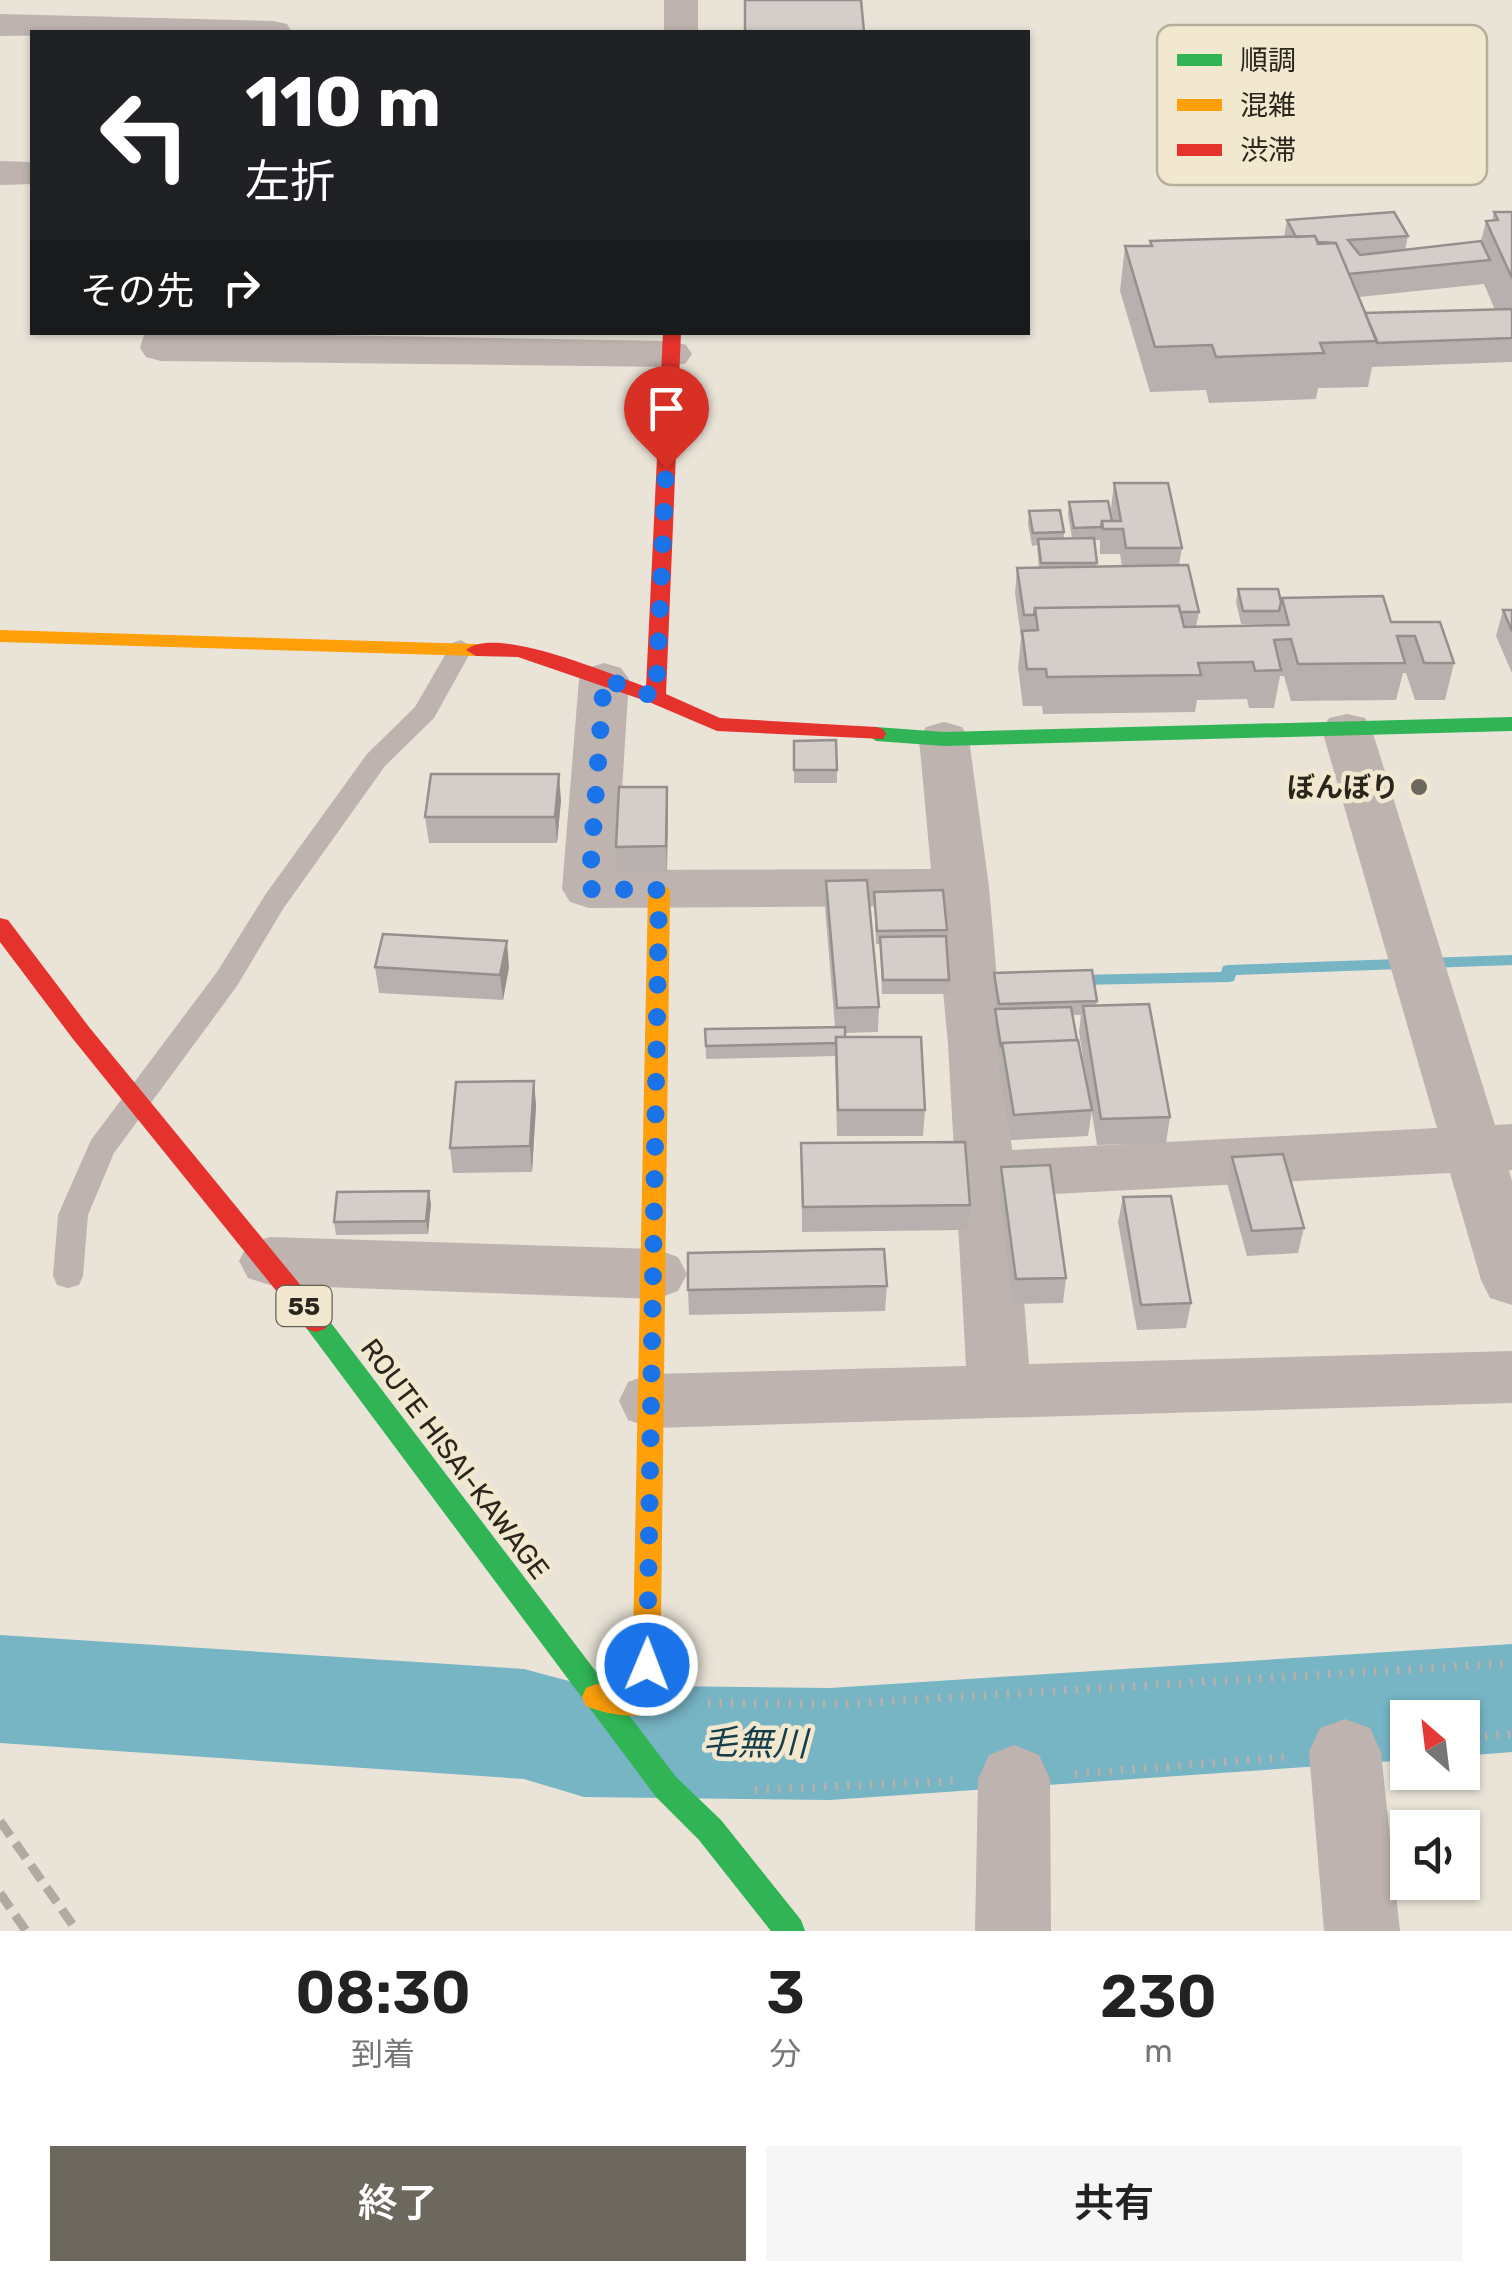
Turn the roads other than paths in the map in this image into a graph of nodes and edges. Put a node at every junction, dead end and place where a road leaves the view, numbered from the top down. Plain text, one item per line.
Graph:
1 (682, 0) edge
2 (0, 25) edge
3 (135, 30) edge
4 (682, 30) edge
5 (0, 173) edge
6 (30, 173) edge
7 (165, 335) edge
8 (672, 343) edge
9 (0, 636) edge
10 (461, 648) junction
11 (604, 679) junction
12 (656, 697) junction
13 (1512, 724) edge
14 (1347, 730) junction
15 (944, 739) junction
16 (962, 887) junction
17 (659, 890) junction
18 (0, 926) edge
19 (135, 1099) junction
20 (1491, 1148) edge
21 (982, 1175) junction
22 (270, 1261) junction
23 (656, 1274) junction
24 (68, 1276) dead end
25 (1512, 1280) edge
26 (1512, 1376) edge
27 (1000, 1392) junction
28 (651, 1401) junction
29 (596, 1697) junction
30 (1346, 1752) dead end
31 (1014, 1778) dead end
32 (790, 1931) edge
33 (1013, 1931) edge
34 (1362, 1931) edge

1 - 4 street
2 - 3 street
5 - 6 street
7 - 8 street
8 - 12 street
9 - 10 street
10 - 11 street
10 - 19 lane
11 - 12 street
11 - 17 street
12 - 15 street
13 - 14 street
14 - 15 street
14 - 20 street
15 - 16 street
16 - 17 street
16 - 21 street
17 - 23 street
18 - 19 street, ROUTE HISAI-KAWAGE / 55
19 - 22 street, ROUTE HISAI-KAWAGE / 55
19 - 24 lane
20 - 21 street
20 - 25 street
21 - 27 street
22 - 23 street
22 - 29 street, ROUTE HISAI-KAWAGE / 55
23 - 28 street
26 - 27 street
27 - 28 street
28 - 29 street
29 - 32 street, ROUTE HISAI-KAWAGE / 55
30 - 34 street
31 - 33 street

